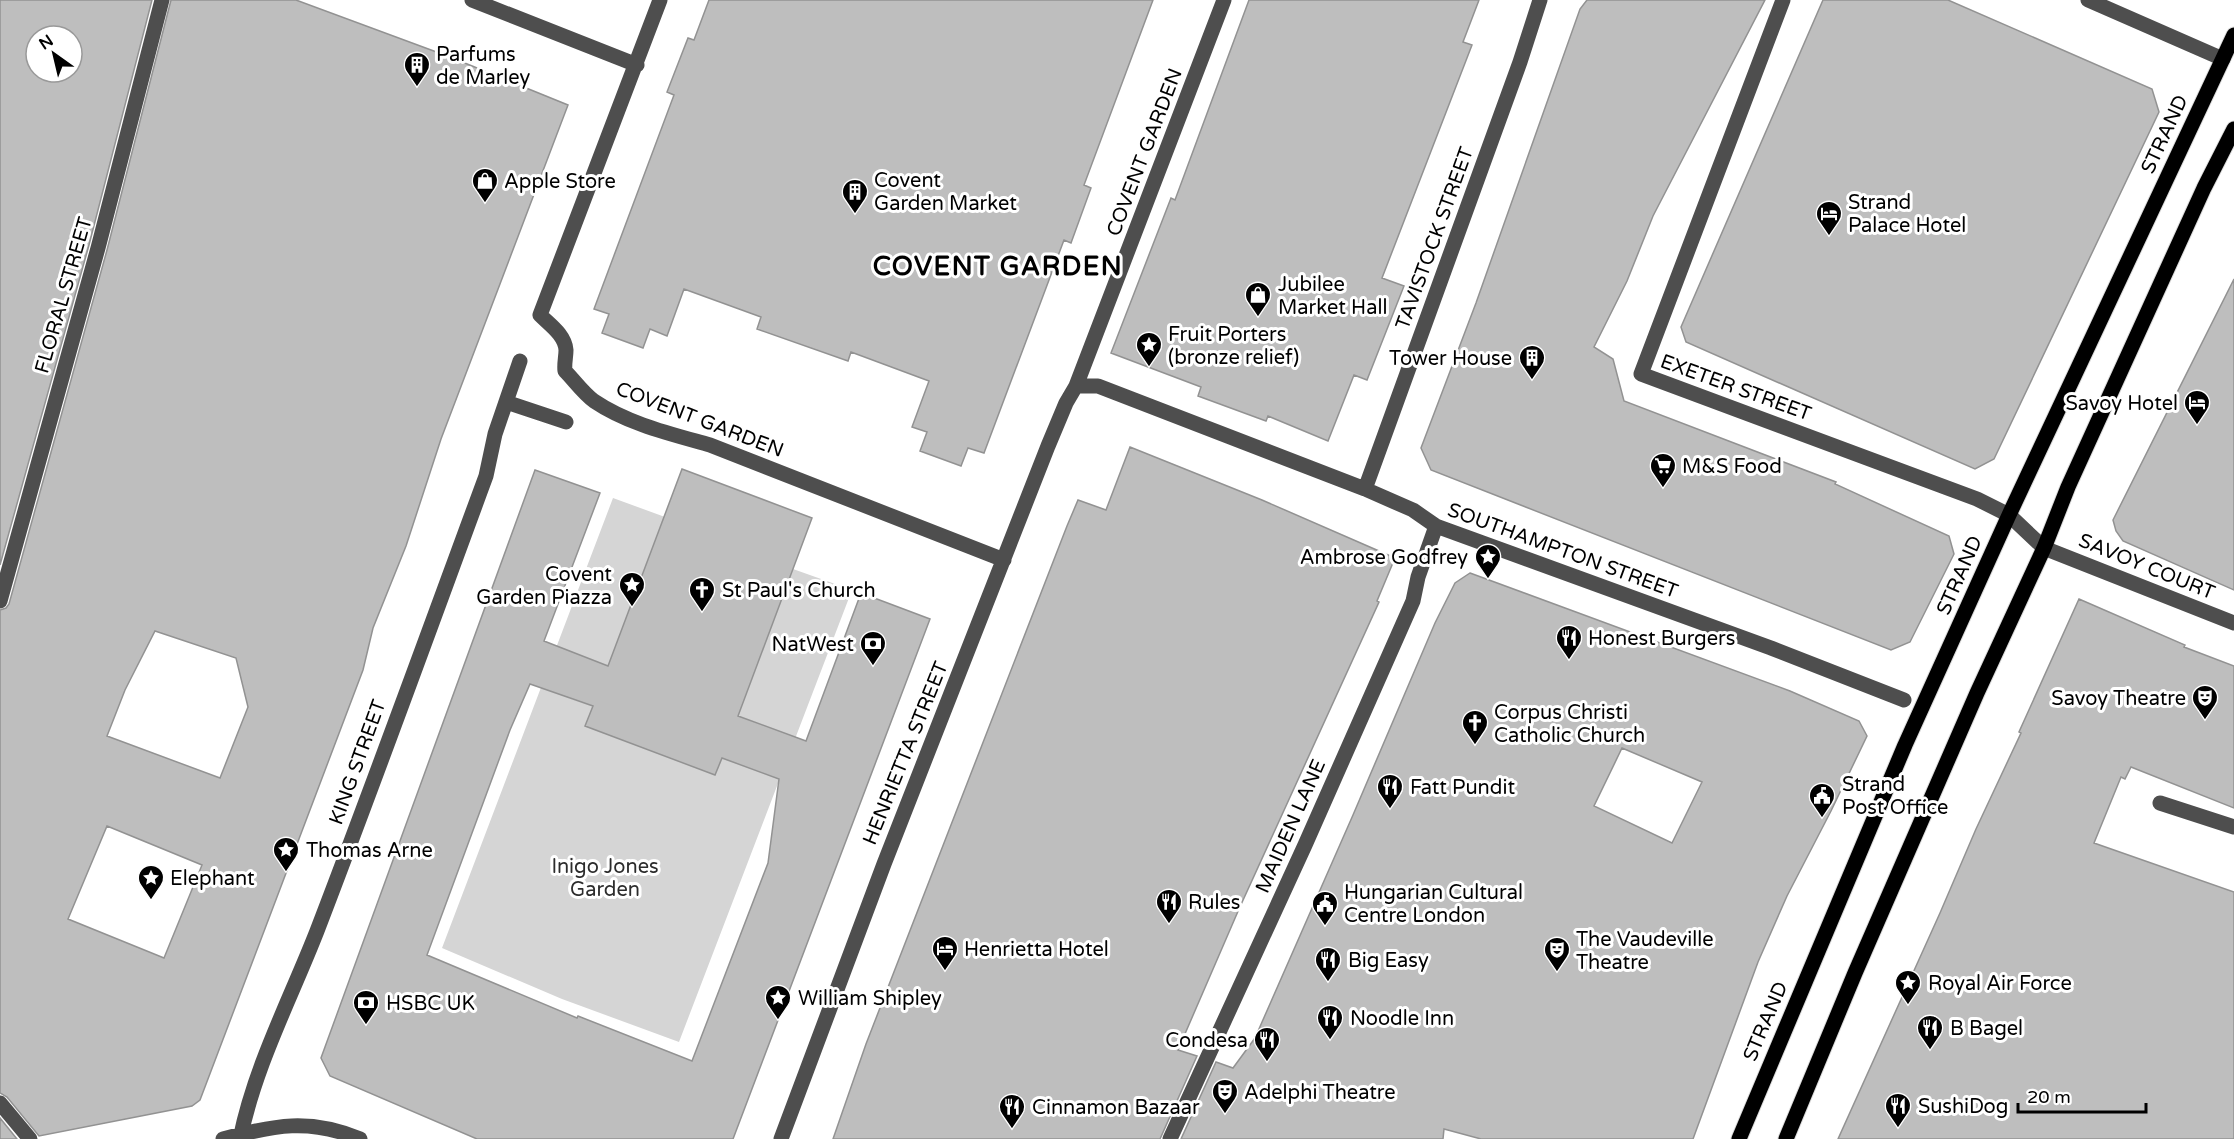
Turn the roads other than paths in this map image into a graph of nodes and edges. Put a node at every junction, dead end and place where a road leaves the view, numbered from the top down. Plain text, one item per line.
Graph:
1 (162, 0) edge
2 (472, 0) edge
3 (660, 0) edge
4 (1224, 0) edge
5 (1540, 0) edge
6 (1783, 0) edge
7 (2088, 0) edge
8 (2234, 35) edge
9 (2223, 60) junction
10 (637, 65) junction
11 (2234, 129) edge
12 (520, 361) dead end
13 (1076, 386) junction
14 (506, 402) junction
15 (566, 422) dead end
16 (1365, 489) junction
17 (2009, 515) junction
18 (1436, 526) junction
19 (2044, 548) junction
20 (1004, 560) junction
21 (0, 601) edge
22 (2234, 623) edge
23 (1904, 700) dead end
24 (2160, 803) dead end
25 (2234, 827) edge
26 (0, 1103) edge
27 (240, 1137) edge
28 (30, 1139) edge
29 (223, 1139) edge
30 (360, 1139) edge
31 (781, 1139) edge
32 (1170, 1139) edge
33 (1739, 1139) edge
34 (1786, 1139) edge

1 - 21 street, FLORAL STREET
2 - 10 street
3 - 10 street, COVENT GARDEN
4 - 13 street, COVENT GARDEN
5 - 16 street, TAVISTOCK STREET
6 - 17 street, EXETER STREET
7 - 9 street
8 - 9 main road, STRAND
9 - 17 main road, STRAND
10 - 20 street, COVENT GARDEN
11 - 19 main road
12 - 14 street, KING STREET
13 - 16 street, SOUTHAMPTON STREET
13 - 20 street, HENRIETTA STREET
14 - 15 street
14 - 27 street, KING STREET
16 - 18 street, SOUTHAMPTON STREET
17 - 19 street, EXETER STREET
17 - 33 main road, STRAND
18 - 23 street, SOUTHAMPTON STREET
18 - 32 street, MAIDEN LANE
19 - 22 street, SAVOY COURT
19 - 34 main road
20 - 31 street, HENRIETTA STREET
24 - 25 street
26 - 28 street
27 - 29 street
27 - 30 street

